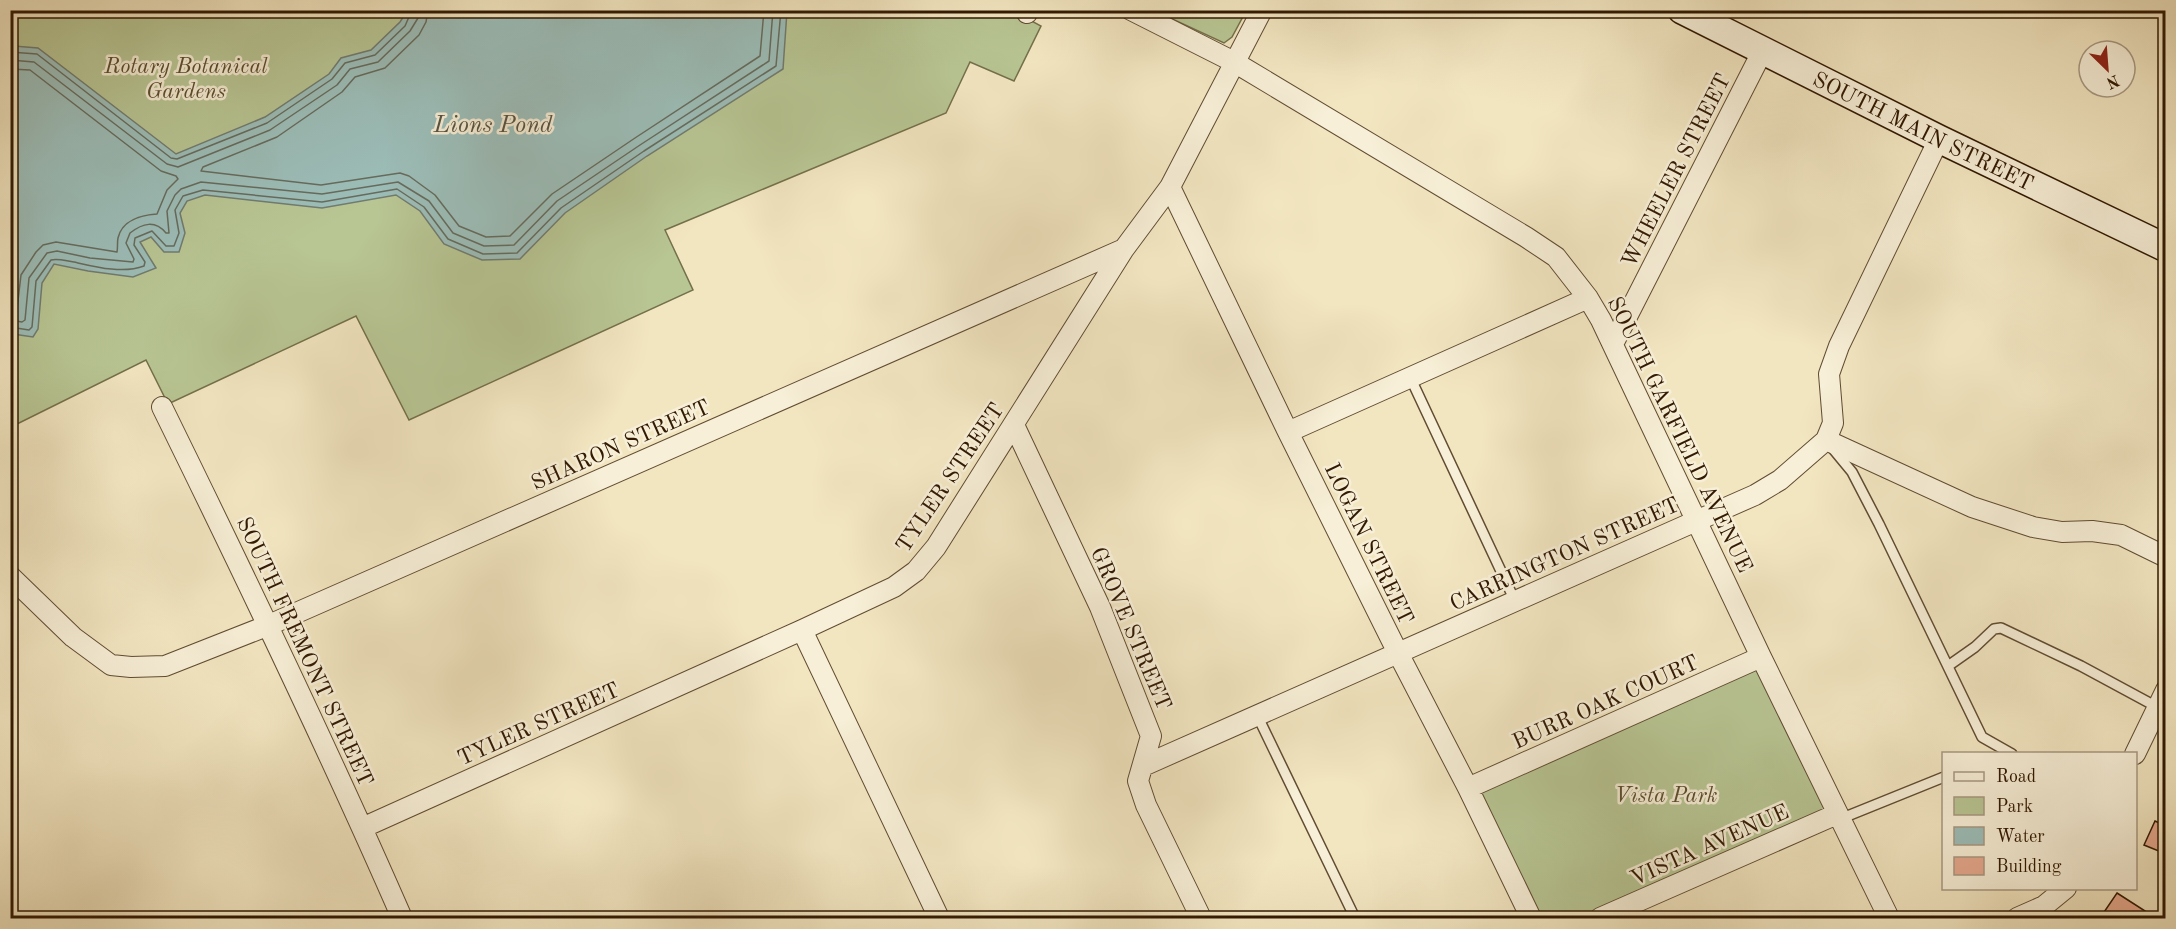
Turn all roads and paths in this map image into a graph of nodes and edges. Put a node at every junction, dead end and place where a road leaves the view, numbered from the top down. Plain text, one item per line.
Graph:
1 (1131, 10) edge
2 (1262, 10) edge
3 (1682, 10) edge
4 (1763, 50) junction
5 (1234, 62) junction
6 (1939, 139) junction
7 (1170, 187) junction
8 (2166, 248) edge
9 (1124, 249) junction
10 (1588, 298) junction
11 (1612, 344) junction
12 (1410, 377) junction
13 (162, 407) dead end
14 (1014, 425) junction
15 (1288, 432) junction
16 (1826, 440) junction
17 (1696, 521) junction
18 (2166, 557) edge
19 (10, 576) edge
20 (1515, 601) junction
21 (268, 625) junction
22 (802, 630) junction
23 (1398, 653) junction
24 (1761, 657) junction
25 (1948, 666) junction
26 (2162, 699) edge
27 (1257, 715) junction
28 (2005, 752) edge
29 (2136, 752) edge
30 (1143, 766) junction
31 (1942, 778) edge
32 (1468, 788) junction
33 (1839, 817) junction
34 (362, 828) junction
35 (2064, 890) edge
36 (402, 918) edge
37 (939, 918) edge
38 (1201, 918) edge
39 (1355, 918) edge
40 (1531, 918) edge
41 (1600, 918) edge
42 (1889, 918) edge
43 (2017, 918) edge

1 - 5 street, SOUTH GARFIELD AVENUE
2 - 5 street, TYLER STREET
3 - 4 main road, SOUTH MAIN STREET
4 - 6 main road, SOUTH MAIN STREET
4 - 11 street, WHEELER STREET
5 - 7 street, TYLER STREET
5 - 10 street, SOUTH GARFIELD AVENUE
6 - 8 main road, SOUTH MAIN STREET
6 - 16 street
7 - 9 street, TYLER STREET
7 - 15 street, LOGAN STREET
9 - 14 street, TYLER STREET
9 - 21 street, SHARON STREET
10 - 11 street, SOUTH GARFIELD AVENUE
10 - 12 street
11 - 17 street, SOUTH GARFIELD AVENUE
12 - 15 street
12 - 20 lane
13 - 21 street, SOUTH FREMONT STREET
14 - 22 street, TYLER STREET
14 - 30 street, GROVE STREET
15 - 23 street, LOGAN STREET
16 - 17 street, CARRINGTON STREET
16 - 18 street
16 - 25 lane
17 - 20 street, CARRINGTON STREET
17 - 24 street, SOUTH GARFIELD AVENUE
19 - 21 street, SHARON STREET
20 - 23 street, CARRINGTON STREET
21 - 34 street, SOUTH FREMONT STREET
22 - 34 street, TYLER STREET
22 - 37 street
23 - 27 street, CARRINGTON STREET
23 - 32 street, LOGAN STREET
24 - 32 street, BURR OAK COURT
24 - 33 street, SOUTH GARFIELD AVENUE
25 - 26 lane
25 - 28 lane
26 - 29 street
27 - 30 street, CARRINGTON STREET
27 - 39 lane
30 - 38 street, GROVE STREET
31 - 33 lane
32 - 40 street, LOGAN STREET
33 - 41 street, VISTA AVENUE
33 - 42 street, SOUTH GARFIELD AVENUE
34 - 36 street, SOUTH FREMONT STREET
35 - 43 street

